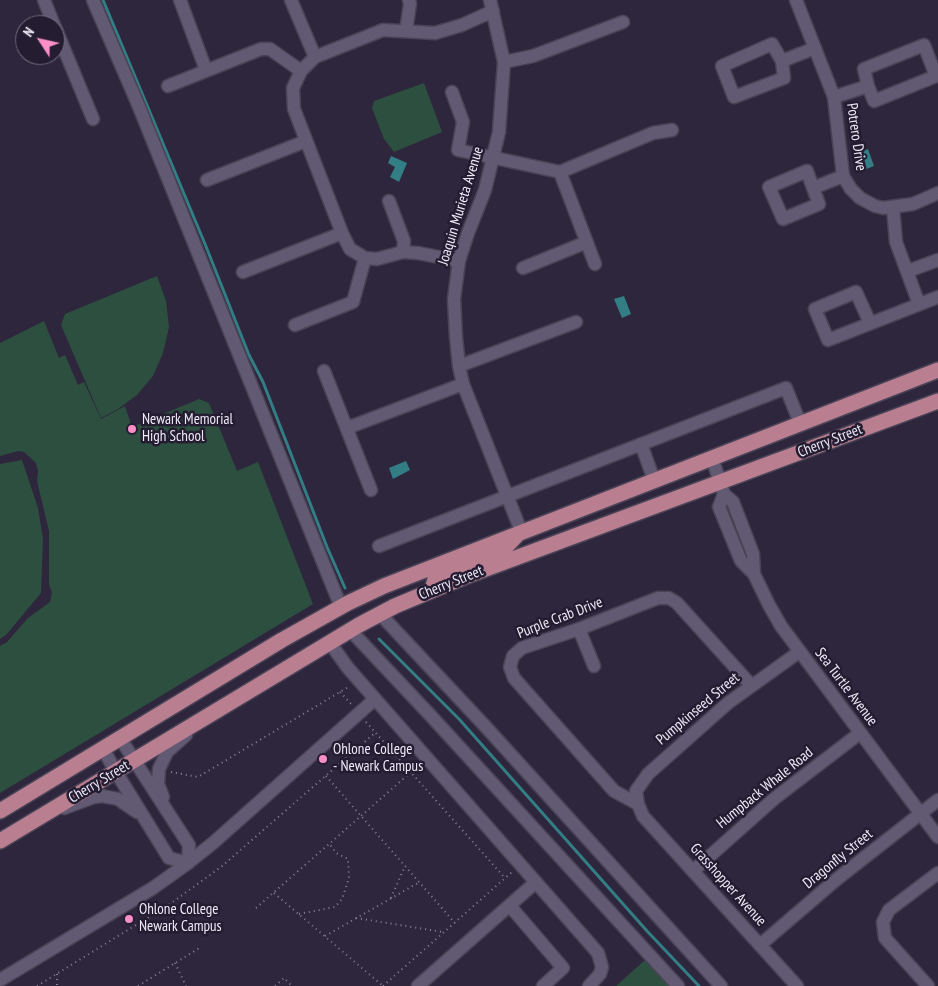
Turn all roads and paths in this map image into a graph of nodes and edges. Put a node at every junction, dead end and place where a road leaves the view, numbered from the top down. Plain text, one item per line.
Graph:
1 (44, 0) edge
2 (93, 0) edge
3 (180, 0) edge
4 (291, 0) edge
5 (409, 0) edge
6 (796, 0) edge
7 (491, 6) edge
8 (50, 15) edge
9 (623, 22) dead end
10 (406, 31) junction
11 (815, 48) junction
12 (65, 50) edge
13 (315, 57) junction
14 (782, 61) junction
15 (504, 62) junction
16 (206, 70) junction
17 (301, 71) junction
18 (168, 86) dead end
19 (868, 86) junction
20 (452, 92) dead end
21 (834, 97) junction
22 (93, 119) dead end
23 (672, 130) dead end
24 (306, 141) junction
25 (494, 158) junction
26 (560, 172) junction
27 (843, 176) junction
28 (207, 180) dead end
29 (813, 188) dead end
30 (938, 193) edge
31 (389, 201) dead end
32 (892, 208) junction
33 (342, 233) junction
34 (587, 242) junction
35 (403, 252) junction
36 (365, 258) junction
37 (938, 260) edge
38 (459, 261) junction
39 (595, 264) dead end
40 (523, 268) dead end
41 (908, 271) junction
42 (244, 272) dead end
43 (938, 297) edge
44 (919, 304) junction
45 (576, 322) dead end
46 (870, 323) junction
47 (295, 324) dead end
48 (459, 366) junction
49 (938, 370) edge
50 (324, 371) dead end
51 (463, 384) junction
52 (938, 401) edge
53 (800, 423) junction
54 (346, 428) junction
55 (641, 444) junction
56 (712, 458) junction
57 (654, 480) junction
58 (722, 488) junction
59 (370, 490) dead end
60 (506, 497) junction
61 (520, 531) junction
62 (379, 546) dead end
63 (432, 590) junction
64 (341, 607) junction
65 (380, 614) junction
66 (579, 628) junction
67 (350, 631) junction
68 (330, 643) junction
69 (799, 652) junction
70 (594, 666) dead end
71 (751, 685) junction
72 (350, 686) dead end
73 (375, 700) junction
74 (203, 720) junction
75 (376, 732) dead end
76 (860, 733) junction
77 (120, 738) junction
78 (386, 743) dead end
79 (103, 749) junction
80 (426, 758) junction
81 (135, 761) junction
82 (159, 769) junction
83 (411, 771) junction
84 (116, 772) junction
85 (326, 775) junction
86 (938, 800) edge
87 (638, 804) junction
88 (0, 811) edge
89 (920, 814) junction
90 (43, 816) junction
91 (360, 816) junction
92 (143, 817) junction
93 (171, 818) junction
94 (938, 837) edge
95 (0, 841) edge
96 (330, 843) junction
97 (188, 863) junction
98 (520, 865) junction
99 (404, 866) junction
100 (693, 871) junction
101 (938, 873) edge
102 (505, 878) junction
103 (419, 882) junction
104 (536, 882) junction
105 (274, 893) junction
106 (391, 898) junction
107 (510, 906) junction
108 (256, 908) dead end
109 (299, 914) junction
110 (356, 918) junction
111 (455, 923) junction
112 (444, 932) junction
113 (325, 936) junction
114 (760, 945) junction
115 (201, 947) dead end
116 (175, 963) junction
117 (56, 974) junction
118 (0, 980) edge
119 (185, 985) edge
120 (37, 986) edge
121 (57, 986) edge
122 (138, 986) edge
123 (180, 986) edge
124 (275, 986) edge
125 (292, 986) edge
126 (383, 986) edge
127 (418, 986) edge
128 (543, 986) edge
129 (589, 986) edge
130 (678, 986) edge
131 (720, 986) edge
132 (797, 986) edge
133 (928, 986) edge

1 - 8 street
2 - 64 street
3 - 16 street
4 - 13 street
5 - 10 street
6 - 11 street, Potrero Drive
7 - 10 street
7 - 15 street, Joaquin Murieta Avenue
9 - 15 street
10 - 13 street
11 - 14 street
11 - 21 street, Potrero Drive
12 - 22 street
13 - 17 street
14 - 14 street
15 - 25 street, Joaquin Murieta Avenue
16 - 17 street
16 - 18 street
17 - 24 street
19 - 19 street
19 - 21 street
20 - 25 street
21 - 27 street, Potrero Drive
23 - 26 street
24 - 28 street
24 - 33 street
25 - 26 street
25 - 38 street, Joaquin Murieta Avenue
26 - 34 street
27 - 29 street
27 - 32 street, Potrero Drive
30 - 32 street, Potrero Drive
31 - 35 street
32 - 41 street
33 - 36 street
33 - 42 street
34 - 39 street
34 - 40 street
35 - 36 street
35 - 38 street
36 - 47 street
37 - 41 street
38 - 48 street, Joaquin Murieta Avenue
41 - 44 street
43 - 44 street
44 - 46 street
45 - 48 street
46 - 46 street
48 - 51 street, Joaquin Murieta Avenue
49 - 53 main road, Cherry Street
50 - 54 street
51 - 54 street
51 - 60 street, Joaquin Murieta Avenue
52 - 58 main road, Cherry Street
53 - 55 street
53 - 56 main road, Cherry Street
54 - 59 street
55 - 57 street
55 - 60 street
56 - 57 main road, Cherry Street
56 - 58 street, Sea Turtle Avenue
57 - 61 main road, Cherry Street
58 - 63 main road, Cherry Street
58 - 69 street, Sea Turtle Avenue
60 - 61 street, Joaquin Murieta Avenue
60 - 62 street
61 - 63 main road
61 - 64 main road, Cherry Street
63 - 65 main road, Cherry Street
64 - 77 main road, Cherry Street
65 - 67 main road, Cherry Street
65 - 131 street
66 - 70 street
66 - 71 street, Purple Crab Drive
66 - 87 street, Purple Crab Drive
67 - 68 main road, Cherry Street
67 - 130 street
68 - 73 street
68 - 74 main road, Cherry Street
69 - 71 street, Pumpkinseed Street
69 - 76 street, Sea Turtle Avenue
71 - 87 street, Pumpkinseed Street
72 - 82 path
73 - 80 street
73 - 97 street
74 - 81 main road, Cherry Street
74 - 82 street
75 - 85 path
76 - 89 street, Sea Turtle Avenue
76 - 100 street, Humpback Whale Road
77 - 79 main road, Cherry Street
77 - 81 street
78 - 83 path
79 - 84 street
79 - 88 main road, Cherry Street
80 - 83 path
80 - 98 street
81 - 84 main road, Cherry Street
81 - 93 street
82 - 93 street
83 - 91 path
83 - 102 path
84 - 90 main road, Cherry Street
84 - 92 street
85 - 91 path
85 - 117 path
86 - 89 street, Dragonfly Street
87 - 100 street, Grasshopper Avenue
89 - 94 street, Sea Turtle Avenue
89 - 114 street, Dragonfly Street
90 - 92 street
90 - 95 main road, Cherry Street
91 - 96 path
91 - 99 path
92 - 97 street
93 - 97 street
96 - 105 path
96 - 109 path
97 - 118 street
98 - 102 path
98 - 104 street
99 - 103 path
99 - 106 path
100 - 114 street, Grasshopper Avenue
101 - 133 street
102 - 111 path
103 - 106 path
103 - 111 path
104 - 107 street
104 - 129 street
105 - 108 path
105 - 109 path
106 - 110 path
107 - 127 street
107 - 128 street
109 - 113 path
110 - 112 path
110 - 113 path
111 - 112 path
112 - 126 path
113 - 126 path
114 - 132 street, Grasshopper Avenue
115 - 116 path
116 - 119 path
116 - 122 path
117 - 120 path
117 - 121 path
119 - 123 path
124 - 125 path

